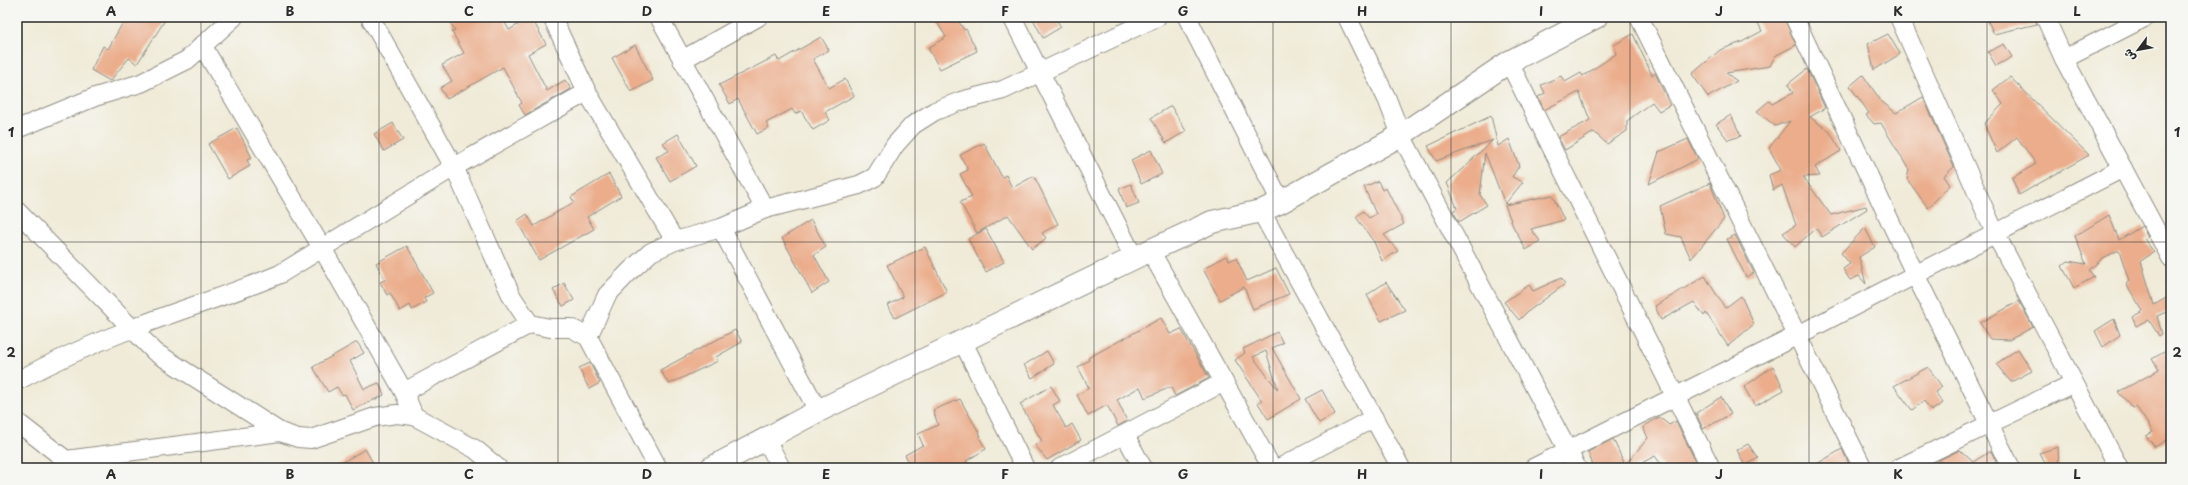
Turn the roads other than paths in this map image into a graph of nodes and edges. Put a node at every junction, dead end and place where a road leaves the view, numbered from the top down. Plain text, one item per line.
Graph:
1 (234, 17) edge
2 (370, 17) edge
3 (552, 17) edge
4 (658, 17) edge
5 (758, 17) edge
6 (1012, 17) edge
7 (1157, 17) edge
8 (1187, 17) edge
9 (1347, 17) edge
10 (1596, 17) edge
11 (1639, 17) edge
12 (1794, 17) edge
13 (1899, 17) edge
14 (2045, 17) edge
15 (2146, 17) edge
16 (202, 46) junction
17 (2064, 59) junction
18 (682, 60) junction
19 (1509, 62) junction
20 (1041, 73) junction
21 (588, 92) junction
22 (17, 129) edge
23 (1401, 135) junction
24 (454, 167) junction
25 (2123, 168) junction
26 (1281, 202) junction
27 (765, 209) junction
28 (17, 211) edge
29 (1261, 211) junction
30 (721, 228) junction
31 (1995, 234) junction
32 (676, 241) junction
33 (322, 248) junction
34 (1142, 254) junction
35 (2171, 258) edge
36 (1915, 274) junction
37 (530, 324) junction
38 (131, 329) junction
39 (1796, 336) junction
40 (588, 337) junction
41 (962, 340) junction
42 (17, 382) edge
43 (1224, 382) junction
44 (2074, 383) junction
45 (404, 392) junction
46 (1674, 396) junction
47 (818, 411) junction
48 (414, 416) junction
49 (1374, 418) junction
50 (17, 422) edge
51 (1989, 425) junction
52 (280, 432) junction
53 (1125, 435) junction
54 (766, 439) junction
55 (1567, 449) junction
56 (66, 460) junction
57 (84, 468) edge
58 (498, 468) edge
59 (658, 468) edge
60 (711, 468) edge
61 (781, 468) edge
62 (1025, 468) edge
63 (1060, 468) edge
64 (1142, 468) edge
65 (1272, 468) edge
66 (1278, 468) edge
67 (1401, 468) edge
68 (1533, 468) edge
69 (1576, 468) edge
70 (1711, 468) edge
71 (1863, 468) edge
72 (1899, 468) edge
73 (2011, 468) edge
74 (2120, 468) edge

1 - 16 street
2 - 24 street
3 - 21 street
4 - 18 street
5 - 18 street
6 - 20 street
7 - 20 street
8 - 26 street
9 - 23 street
10 - 19 street
11 - 39 street
12 - 36 street
13 - 31 street
14 - 17 street
15 - 17 street
16 - 22 street
16 - 33 street
17 - 25 street
18 - 27 street
19 - 23 street
19 - 46 street
20 - 27 street
20 - 34 street
21 - 24 street
21 - 32 street
23 - 26 street
23 - 55 street
24 - 33 street
24 - 37 street
25 - 31 street
25 - 35 street
26 - 29 street
27 - 30 street
28 - 38 street
29 - 34 street
29 - 49 street
30 - 32 street
30 - 47 street
31 - 36 street
31 - 44 street
32 - 40 street
33 - 38 street
33 - 45 street
34 - 41 street
34 - 43 street
36 - 39 street
36 - 51 street
37 - 40 street
37 - 45 street
38 - 42 street
38 - 52 street
39 - 46 street
39 - 71 street
40 - 59 street
41 - 47 street
41 - 62 street
43 - 53 street
43 - 65 street
44 - 51 street
44 - 74 street
45 - 48 street
46 - 55 street
46 - 70 street
47 - 54 street
48 - 52 street
48 - 58 street
49 - 66 street
49 - 67 street
50 - 56 street
51 - 72 street
51 - 73 street
52 - 56 street
53 - 63 street
53 - 64 street
54 - 60 street
54 - 61 street
55 - 68 street
55 - 69 street
56 - 57 street

